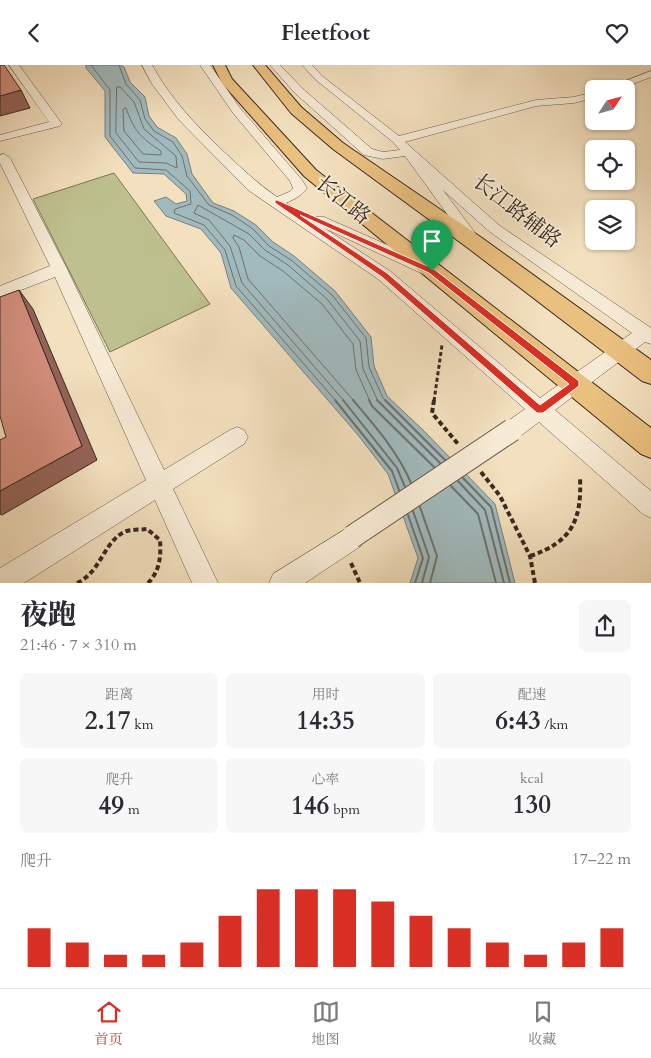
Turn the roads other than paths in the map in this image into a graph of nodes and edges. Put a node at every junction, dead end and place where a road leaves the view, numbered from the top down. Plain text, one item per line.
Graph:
1 (146, 65) edge
2 (205, 65) edge
3 (219, 65) edge
4 (259, 65) edge
5 (275, 65) edge
6 (307, 65) edge
7 (19, 70) edge
8 (651, 74) edge
9 (7, 76) edge
10 (635, 80) edge
11 (585, 97) edge
12 (0, 138) edge
13 (397, 140) junction
14 (408, 152) junction
15 (0, 159) edge
16 (277, 202) junction
17 (475, 243) junction
18 (59, 269) junction
19 (432, 271) junction
20 (0, 292) edge
21 (648, 335) edge
22 (620, 351) junction
23 (651, 374) edge
24 (576, 384) junction
25 (540, 410) junction
26 (237, 437) dead end
27 (651, 445) edge
28 (159, 484) junction
29 (651, 506) edge
30 (0, 583) edge
31 (205, 583) edge
32 (282, 583) edge

1 - 16 street
2 - 16 street
3 - 19 main road, 长江路
4 - 17 main road, 长江路
5 - 14 street
6 - 13 street
7 - 9 street
7 - 12 street
8 - 10 street
11 - 13 street
13 - 14 street
14 - 17 street
14 - 21 street, 长江路辅路
15 - 18 street
16 - 19 street
16 - 25 street
17 - 22 main road, 长江路
18 - 20 street
18 - 28 street
19 - 24 main road, 长江路
21 - 22 street
22 - 23 main road, 长江路
22 - 24 street
24 - 25 street
24 - 27 main road, 长江路
25 - 29 street
25 - 32 street, bridge
26 - 28 street
28 - 30 street
28 - 31 street

